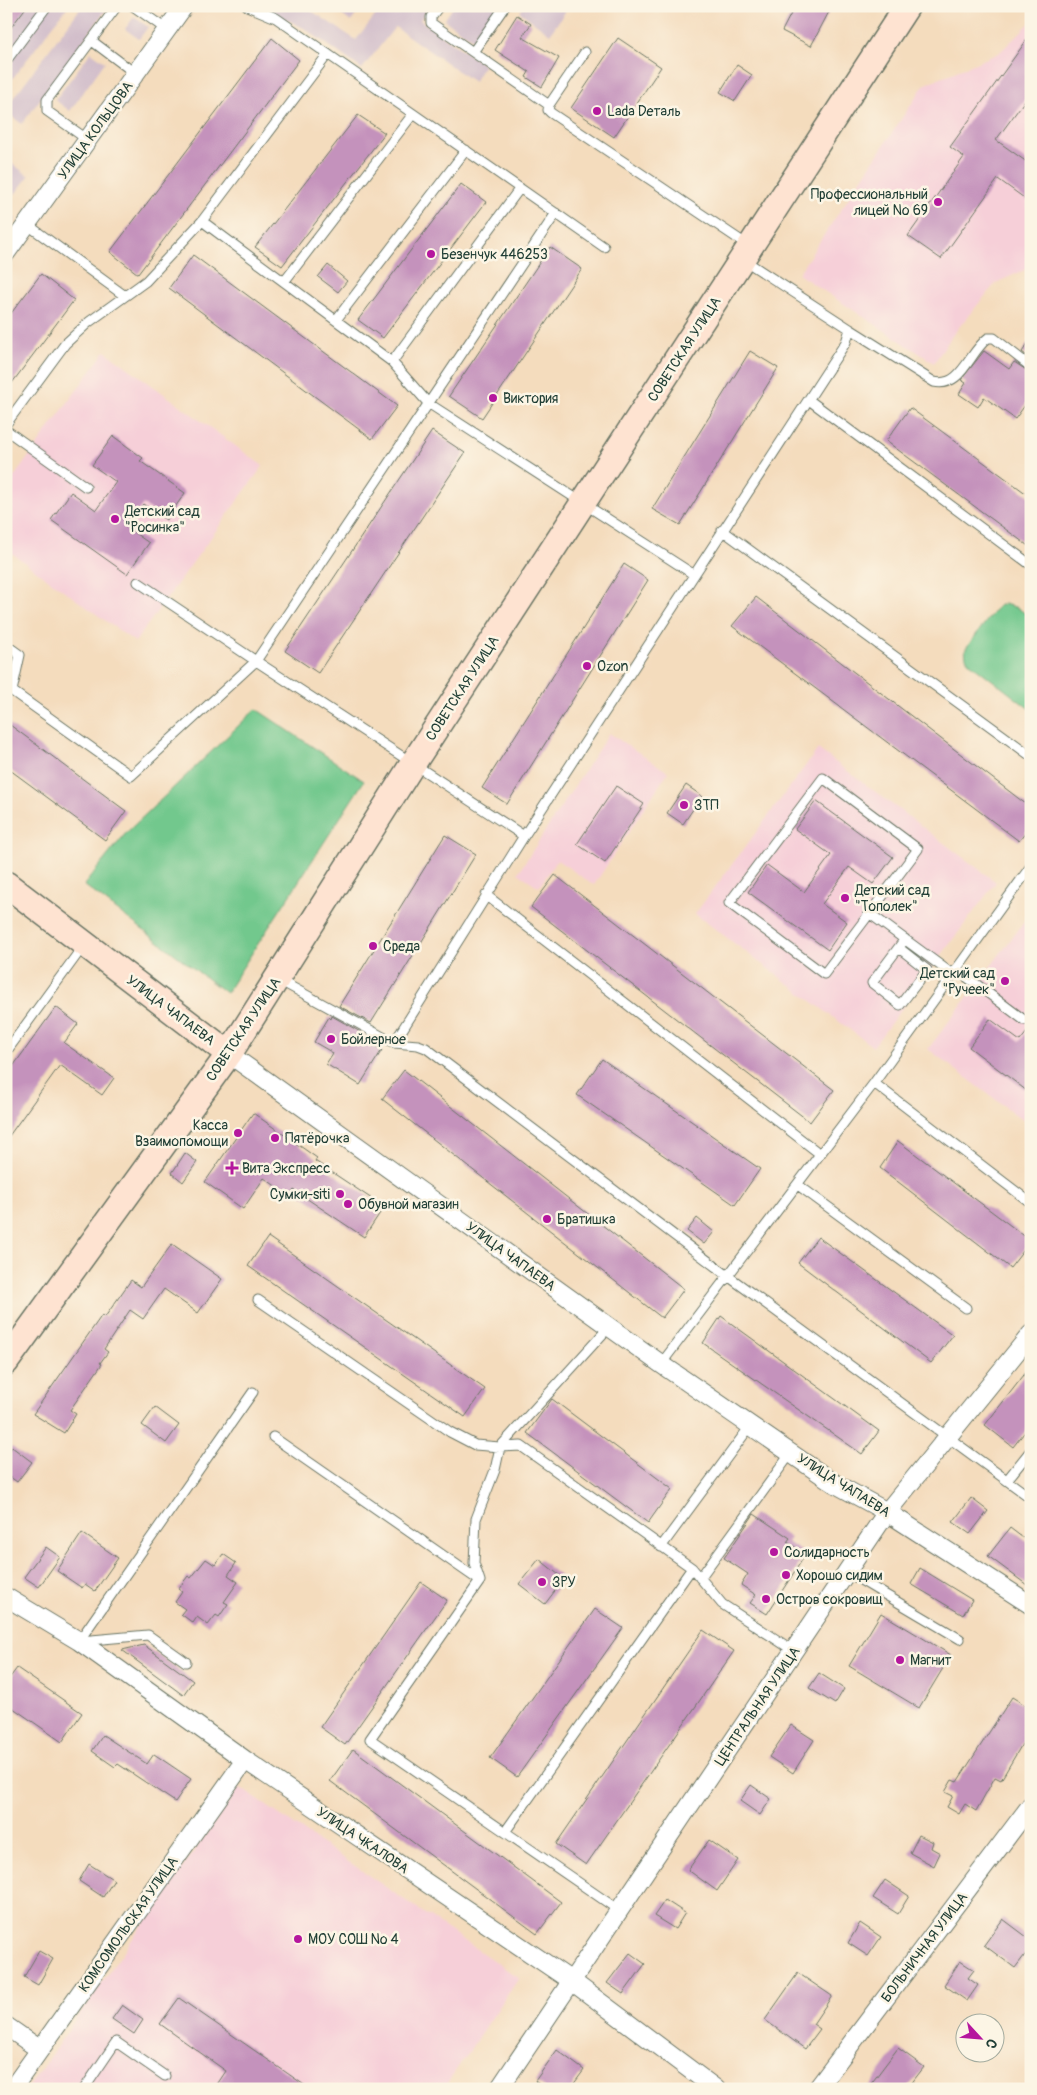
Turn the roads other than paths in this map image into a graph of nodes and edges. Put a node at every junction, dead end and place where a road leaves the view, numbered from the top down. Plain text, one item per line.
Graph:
1 (47, 6) edge
2 (118, 6) edge
3 (133, 6) edge
4 (184, 6) edge
5 (247, 6) edge
6 (439, 6) edge
7 (505, 6) edge
8 (907, 6) edge
9 (167, 30) junction
10 (92, 40) junction
11 (473, 52) junction
12 (585, 52) dead end
13 (328, 54) junction
14 (6, 61) edge
15 (136, 74) junction
16 (550, 105) junction
17 (413, 114) junction
18 (88, 140) junction
19 (466, 150) junction
20 (520, 188) junction
21 (556, 213) junction
22 (202, 221) junction
23 (28, 225) junction
24 (604, 247) dead end
25 (6, 253) edge
26 (747, 253) junction
27 (284, 282) junction
28 (125, 296) junction
29 (336, 320) junction
30 (850, 329) junction
31 (392, 362) junction
32 (1031, 366) edge
33 (809, 400) junction
34 (428, 403) junction
35 (6, 424) edge
36 (6, 430) edge
37 (86, 487) dead end
38 (583, 504) junction
39 (722, 530) junction
40 (1031, 565) edge
41 (693, 574) junction
42 (138, 582) dead end
43 (6, 645) edge
44 (256, 661) junction
45 (1031, 756) edge
46 (412, 764) junction
47 (524, 836) junction
48 (1031, 866) edge
49 (6, 884) edge
50 (486, 895) junction
51 (870, 913) junction
52 (905, 940) junction
53 (84, 944) junction
54 (899, 948) junction
55 (954, 972) junction
56 (277, 979) junction
57 (1024, 1020) dead end
58 (394, 1043) junction
59 (6, 1052) edge
60 (228, 1054) junction
61 (874, 1083) junction
62 (820, 1154) junction
63 (798, 1185) junction
64 (1031, 1203) edge
65 (728, 1276) junction
66 (258, 1300) dead end
67 (966, 1308) dead end
68 (610, 1326) junction
69 (1031, 1334) edge
70 (6, 1362) edge
71 (661, 1364) junction
72 (253, 1392) dead end
73 (751, 1425) junction
74 (948, 1436) junction
75 (273, 1437) dead end
76 (500, 1447) junction
77 (1031, 1450) edge
78 (791, 1453) junction
79 (1007, 1480) junction
80 (1031, 1498) edge
81 (887, 1512) junction
82 (661, 1547) junction
83 (692, 1568) junction
84 (847, 1572) junction
85 (700, 1578) junction
86 (480, 1581) junction
87 (6, 1597) edge
88 (1031, 1605) edge
89 (960, 1639) dead end
90 (79, 1641) junction
91 (794, 1651) junction
92 (186, 1662) dead end
93 (245, 1760) junction
94 (1031, 1805) edge
95 (505, 1832) junction
96 (620, 1911) junction
97 (573, 1982) junction
98 (6, 2026) edge
99 (39, 2050) junction
100 (165, 2076) dead end
101 (12, 2089) edge
102 (84, 2089) edge
103 (500, 2089) edge
104 (716, 2089) edge
105 (817, 2089) edge

1 - 14 lane
2 - 10 lane
3 - 9 lane
4 - 9 street, УЛИЦА КОЛЬЦОВА
5 - 13 lane
6 - 11 lane
7 - 11 lane
8 - 26 street, СОВЕТСКАЯ УЛИЦА
9 - 15 street, УЛИЦА КОЛЬЦОВА
10 - 15 lane
10 - 18 lane
11 - 16 lane
12 - 16 lane
13 - 17 lane
13 - 22 lane
15 - 18 street, УЛИЦА КОЛЬЦОВА
16 - 26 lane
17 - 19 lane
17 - 27 lane
18 - 23 street, УЛИЦА КОЛЬЦОВА
19 - 20 lane
19 - 29 lane
20 - 21 lane
20 - 31 lane
21 - 24 lane
21 - 34 lane
22 - 27 lane
22 - 28 lane
23 - 25 street, УЛИЦА КОЛЬЦОВА
23 - 28 lane
26 - 30 lane
26 - 38 street, СОВЕТСКАЯ УЛИЦА
27 - 29 lane
28 - 35 lane
29 - 31 lane
30 - 32 lane
30 - 33 lane
31 - 34 lane
33 - 39 lane
33 - 40 lane
34 - 38 lane
34 - 44 lane
36 - 37 lane
38 - 41 lane
38 - 46 street, СОВЕТСКАЯ УЛИЦА
39 - 41 lane
39 - 45 lane
41 - 47 lane
42 - 44 lane
43 - 44 lane
44 - 46 lane
46 - 47 lane
46 - 56 street, СОВЕТСКАЯ УЛИЦА
47 - 50 lane
48 - 55 lane
49 - 53 street, УЛИЦА ЧАПАЕВА
50 - 58 lane
50 - 62 lane
51 - 51 lane
51 - 52 lane
52 - 54 lane
52 - 55 lane
53 - 59 lane
53 - 60 street, УЛИЦА ЧАПАЕВА
54 - 54 lane
55 - 57 lane
55 - 61 lane
56 - 58 lane
56 - 60 street, СОВЕТСКАЯ УЛИЦА
58 - 65 lane
60 - 68 street, УЛИЦА ЧАПАЕВА
60 - 70 street, СОВЕТСКАЯ УЛИЦА
61 - 62 lane
61 - 64 lane
62 - 63 lane
63 - 65 lane
63 - 67 lane
65 - 71 lane
65 - 74 lane
66 - 76 lane
68 - 71 street, УЛИЦА ЧАПАЕВА
68 - 76 lane
69 - 74 street, ЦЕНТРАЛЬНАЯ УЛИЦА
71 - 73 street, УЛИЦА ЧАПАЕВА
72 - 90 lane
73 - 78 street, УЛИЦА ЧАПАЕВА
73 - 82 lane
74 - 79 lane
74 - 81 street, ЦЕНТРАЛЬНАЯ УЛИЦА
75 - 86 lane
76 - 82 lane
76 - 86 lane
77 - 79 lane
78 - 81 street, УЛИЦА ЧАПАЕВА
78 - 85 lane
79 - 80 lane
81 - 84 street, ЦЕНТРАЛЬНАЯ УЛИЦА
81 - 88 street, УЛИЦА ЧАПАЕВА
82 - 83 lane
83 - 85 lane
83 - 95 lane
84 - 89 lane
84 - 91 street, ЦЕНТРАЛЬНАЯ УЛИЦА
85 - 91 lane
86 - 95 lane
87 - 90 street, УЛИЦА ЧКАЛОВА
90 - 92 lane
90 - 93 street, УЛИЦА ЧКАЛОВА
91 - 96 street, ЦЕНТРАЛЬНАЯ УЛИЦА
93 - 97 street, УЛИЦА ЧКАЛОВА
93 - 99 street, КОМСОМОЛЬСКАЯ УЛИЦА
94 - 105 street, БОЛЬНИЧНАЯ УЛИЦА
95 - 96 lane
96 - 97 street, ЦЕНТРАЛЬНАЯ УЛИЦА
97 - 103 street, ЦЕНТРАЛЬНАЯ УЛИЦА
97 - 104 street, УЛИЦА ЧКАЛОВА
98 - 99 street
99 - 101 street, КОМСОМОЛЬСКАЯ УЛИЦА
100 - 102 lane

